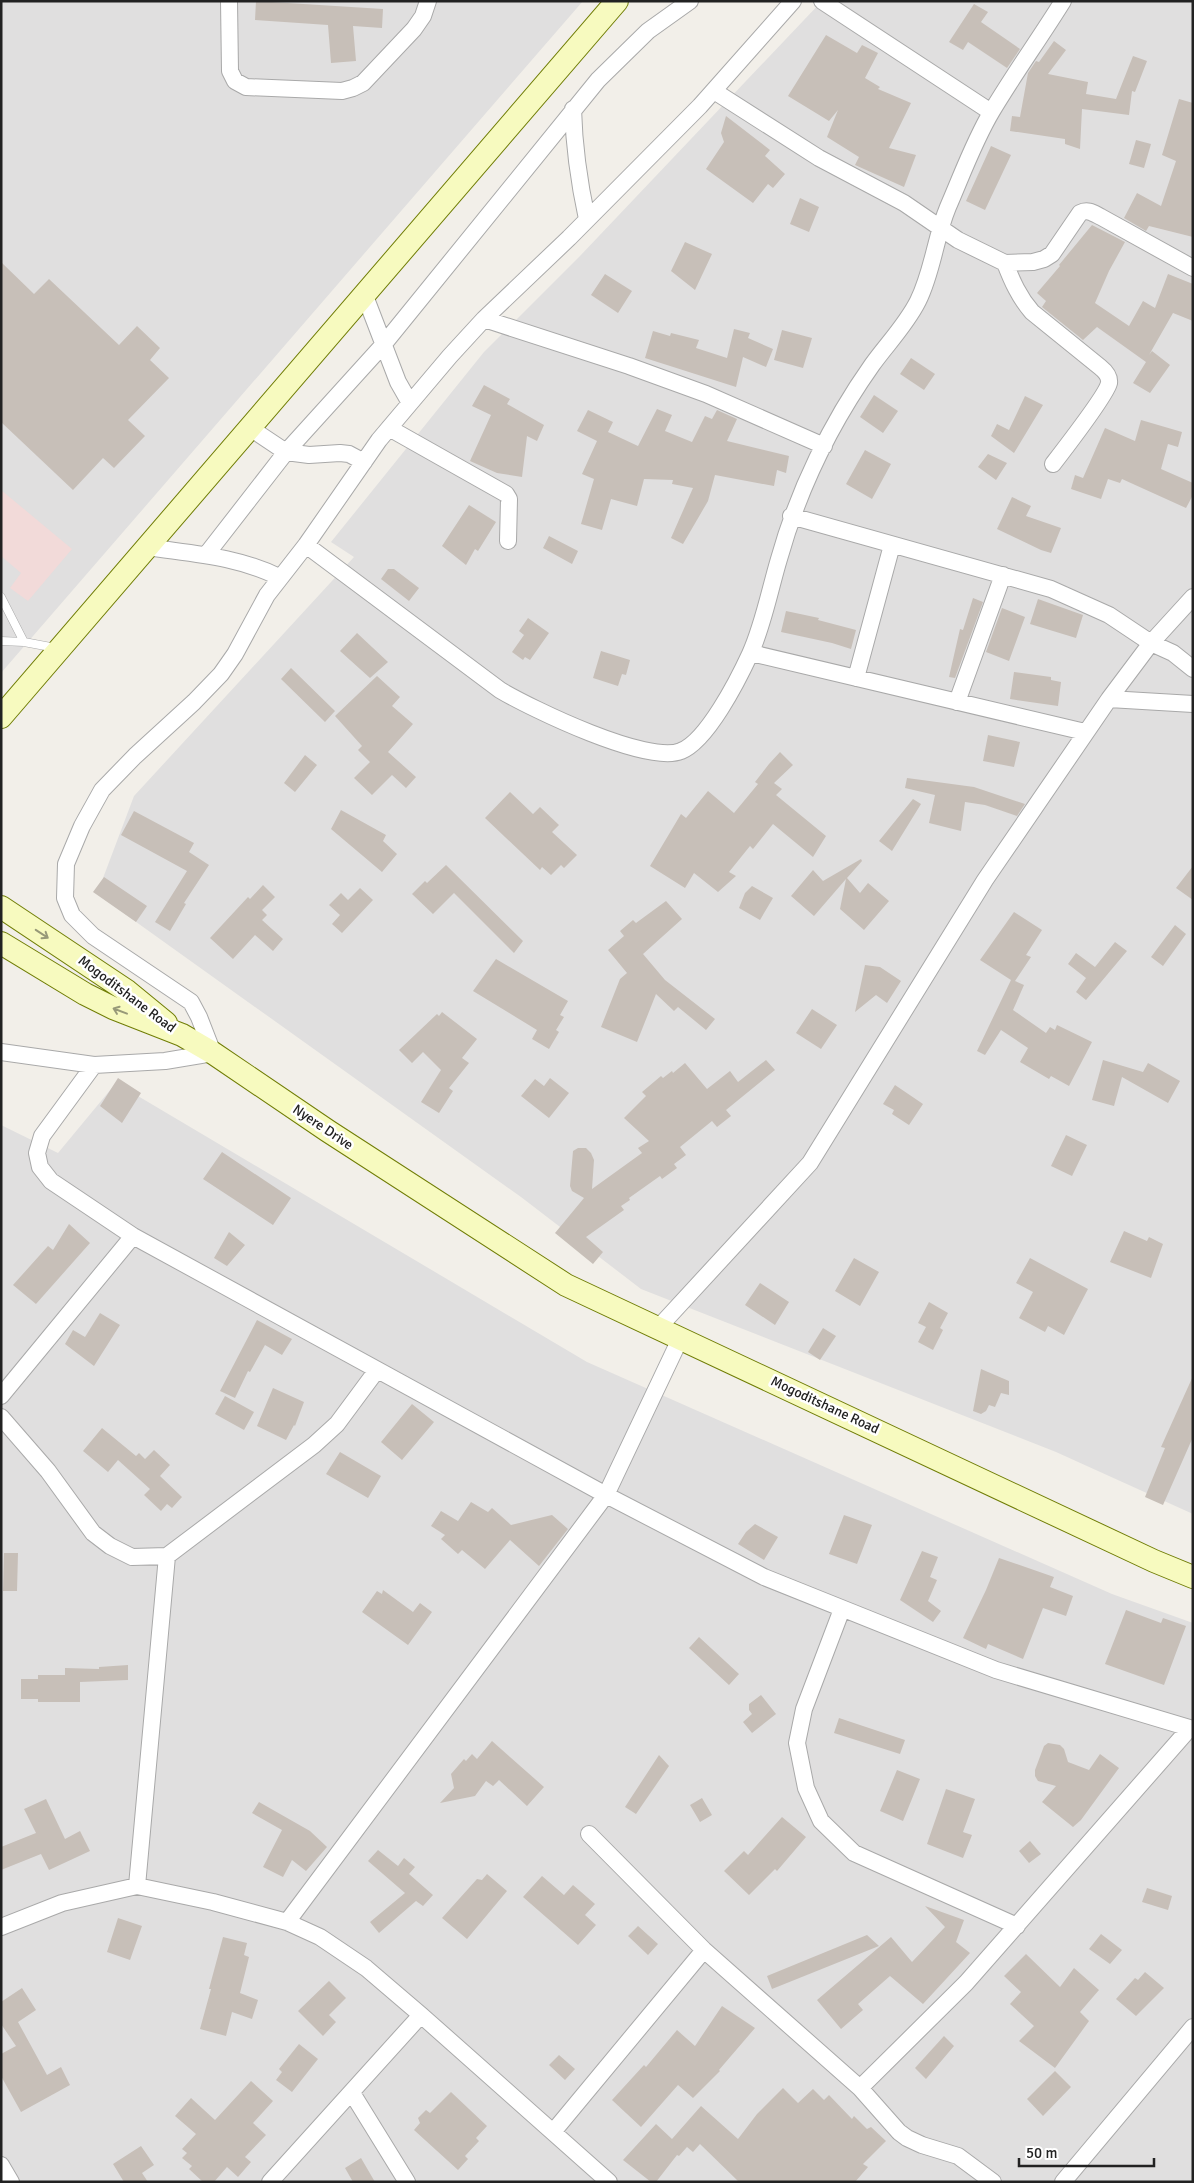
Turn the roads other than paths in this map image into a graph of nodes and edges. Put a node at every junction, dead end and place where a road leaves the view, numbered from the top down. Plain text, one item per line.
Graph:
1 (230, 1) edge
2 (428, 1) edge
3 (617, 1) edge
4 (690, 1) edge
5 (793, 1) edge
6 (822, 1) edge
7 (1063, 1) edge
8 (714, 91) junction
9 (573, 109) junction
10 (991, 112) junction
11 (587, 219) junction
12 (940, 227) junction
13 (1005, 263) junction
14 (1193, 268) edge
15 (365, 296) junction
16 (484, 319) junction
17 (383, 345) junction
18 (410, 404) junction
19 (250, 428) junction
20 (389, 428) junction
21 (824, 446) junction
22 (286, 452) junction
23 (364, 462) junction
24 (1053, 464) dead end
25 (791, 516) junction
26 (508, 542) dead end
27 (306, 545) junction
28 (892, 546) junction
29 (147, 547) junction
30 (206, 555) junction
31 (1003, 575) junction
32 (279, 577) junction
33 (1, 597) edge
34 (1193, 597) edge
35 (1, 641) edge
36 (24, 642) junction
37 (1151, 643) junction
38 (60, 648) junction
39 (751, 653) junction
40 (1193, 669) edge
41 (856, 678) junction
42 (1110, 699) junction
43 (957, 702) junction
44 (1193, 704) edge
45 (1, 717) edge
46 (1085, 732) junction
47 (1, 907) edge
48 (1, 943) edge
49 (182, 1035) junction
50 (1, 1052) edge
51 (213, 1053) junction
52 (94, 1065) junction
53 (464, 1221) joint
54 (133, 1236) junction
55 (660, 1327) junction
56 (681, 1337) junction
57 (377, 1370) junction
58 (1, 1396) edge
59 (1, 1418) edge
60 (606, 1495) junction
61 (167, 1556) junction
62 (1193, 1577) edge
63 (842, 1609) junction
64 (1191, 1728) edge
65 (589, 1834) dead end
66 (137, 1886) junction
67 (287, 1922) junction
68 (1017, 1926) junction
69 (1, 1927) edge
70 (704, 1950) junction
71 (422, 2015) junction
72 (1193, 2027) edge
73 (860, 2088) junction
74 (352, 2093) junction
75 (553, 2132) junction
76 (1, 2165) edge
77 (11, 2182) edge
78 (270, 2182) edge
79 (407, 2182) edge
80 (609, 2182) edge
81 (994, 2182) edge
82 (1063, 2182) edge

1 - 2 street
3 - 15 main road
4 - 9 street
5 - 8 street
6 - 10 street
7 - 10 street
8 - 11 street
8 - 12 street
9 - 11 street
9 - 17 street
10 - 12 street
11 - 16 street
12 - 13 street
12 - 21 street
13 - 14 street
13 - 24 street
15 - 17 street
15 - 19 main road
16 - 18 street
16 - 21 street
17 - 18 street
17 - 22 street
18 - 20 street
19 - 22 street
19 - 29 main road
20 - 23 street
20 - 26 street
21 - 25 street
22 - 23 street
22 - 30 street
23 - 27 street
25 - 28 street
25 - 39 street
27 - 32 street
27 - 39 street
28 - 31 street
28 - 41 street
29 - 30 street
29 - 38 main road
30 - 32 street
31 - 37 street
31 - 43 street
32 - 51 street
33 - 36 lane
34 - 37 street
35 - 36 lane
36 - 38 lane
37 - 40 street
37 - 42 street
38 - 45 main road
39 - 41 street
41 - 43 street
42 - 44 street
42 - 46 street
43 - 46 street
46 - 55 street
47 -> 49 main road, Mogoditshane Road
49 -> 48 main road, Mogoditshane Road
49 - 51 main road, Nyere Drive
50 - 52 street
51 - 52 street
51 - 53 main road, Nyere Drive
52 - 54 street
53 - 55 main road, Mogoditshane Road
54 - 57 street
54 - 58 street
55 - 56 main road, Mogoditshane Road
56 - 60 street
56 - 62 main road, Mogoditshane Road
57 - 60 street
57 - 61 street
59 - 61 street
60 - 63 street
60 - 67 street
61 - 66 street
63 - 64 street
63 - 68 street
64 - 68 street
65 - 70 street
66 - 67 street
66 - 69 street
67 - 71 street
68 - 73 street
70 - 73 street
70 - 75 street
71 - 74 street
71 - 75 street
72 - 82 street
73 - 81 street
74 - 78 street
74 - 79 street
75 - 80 street
76 - 77 street

